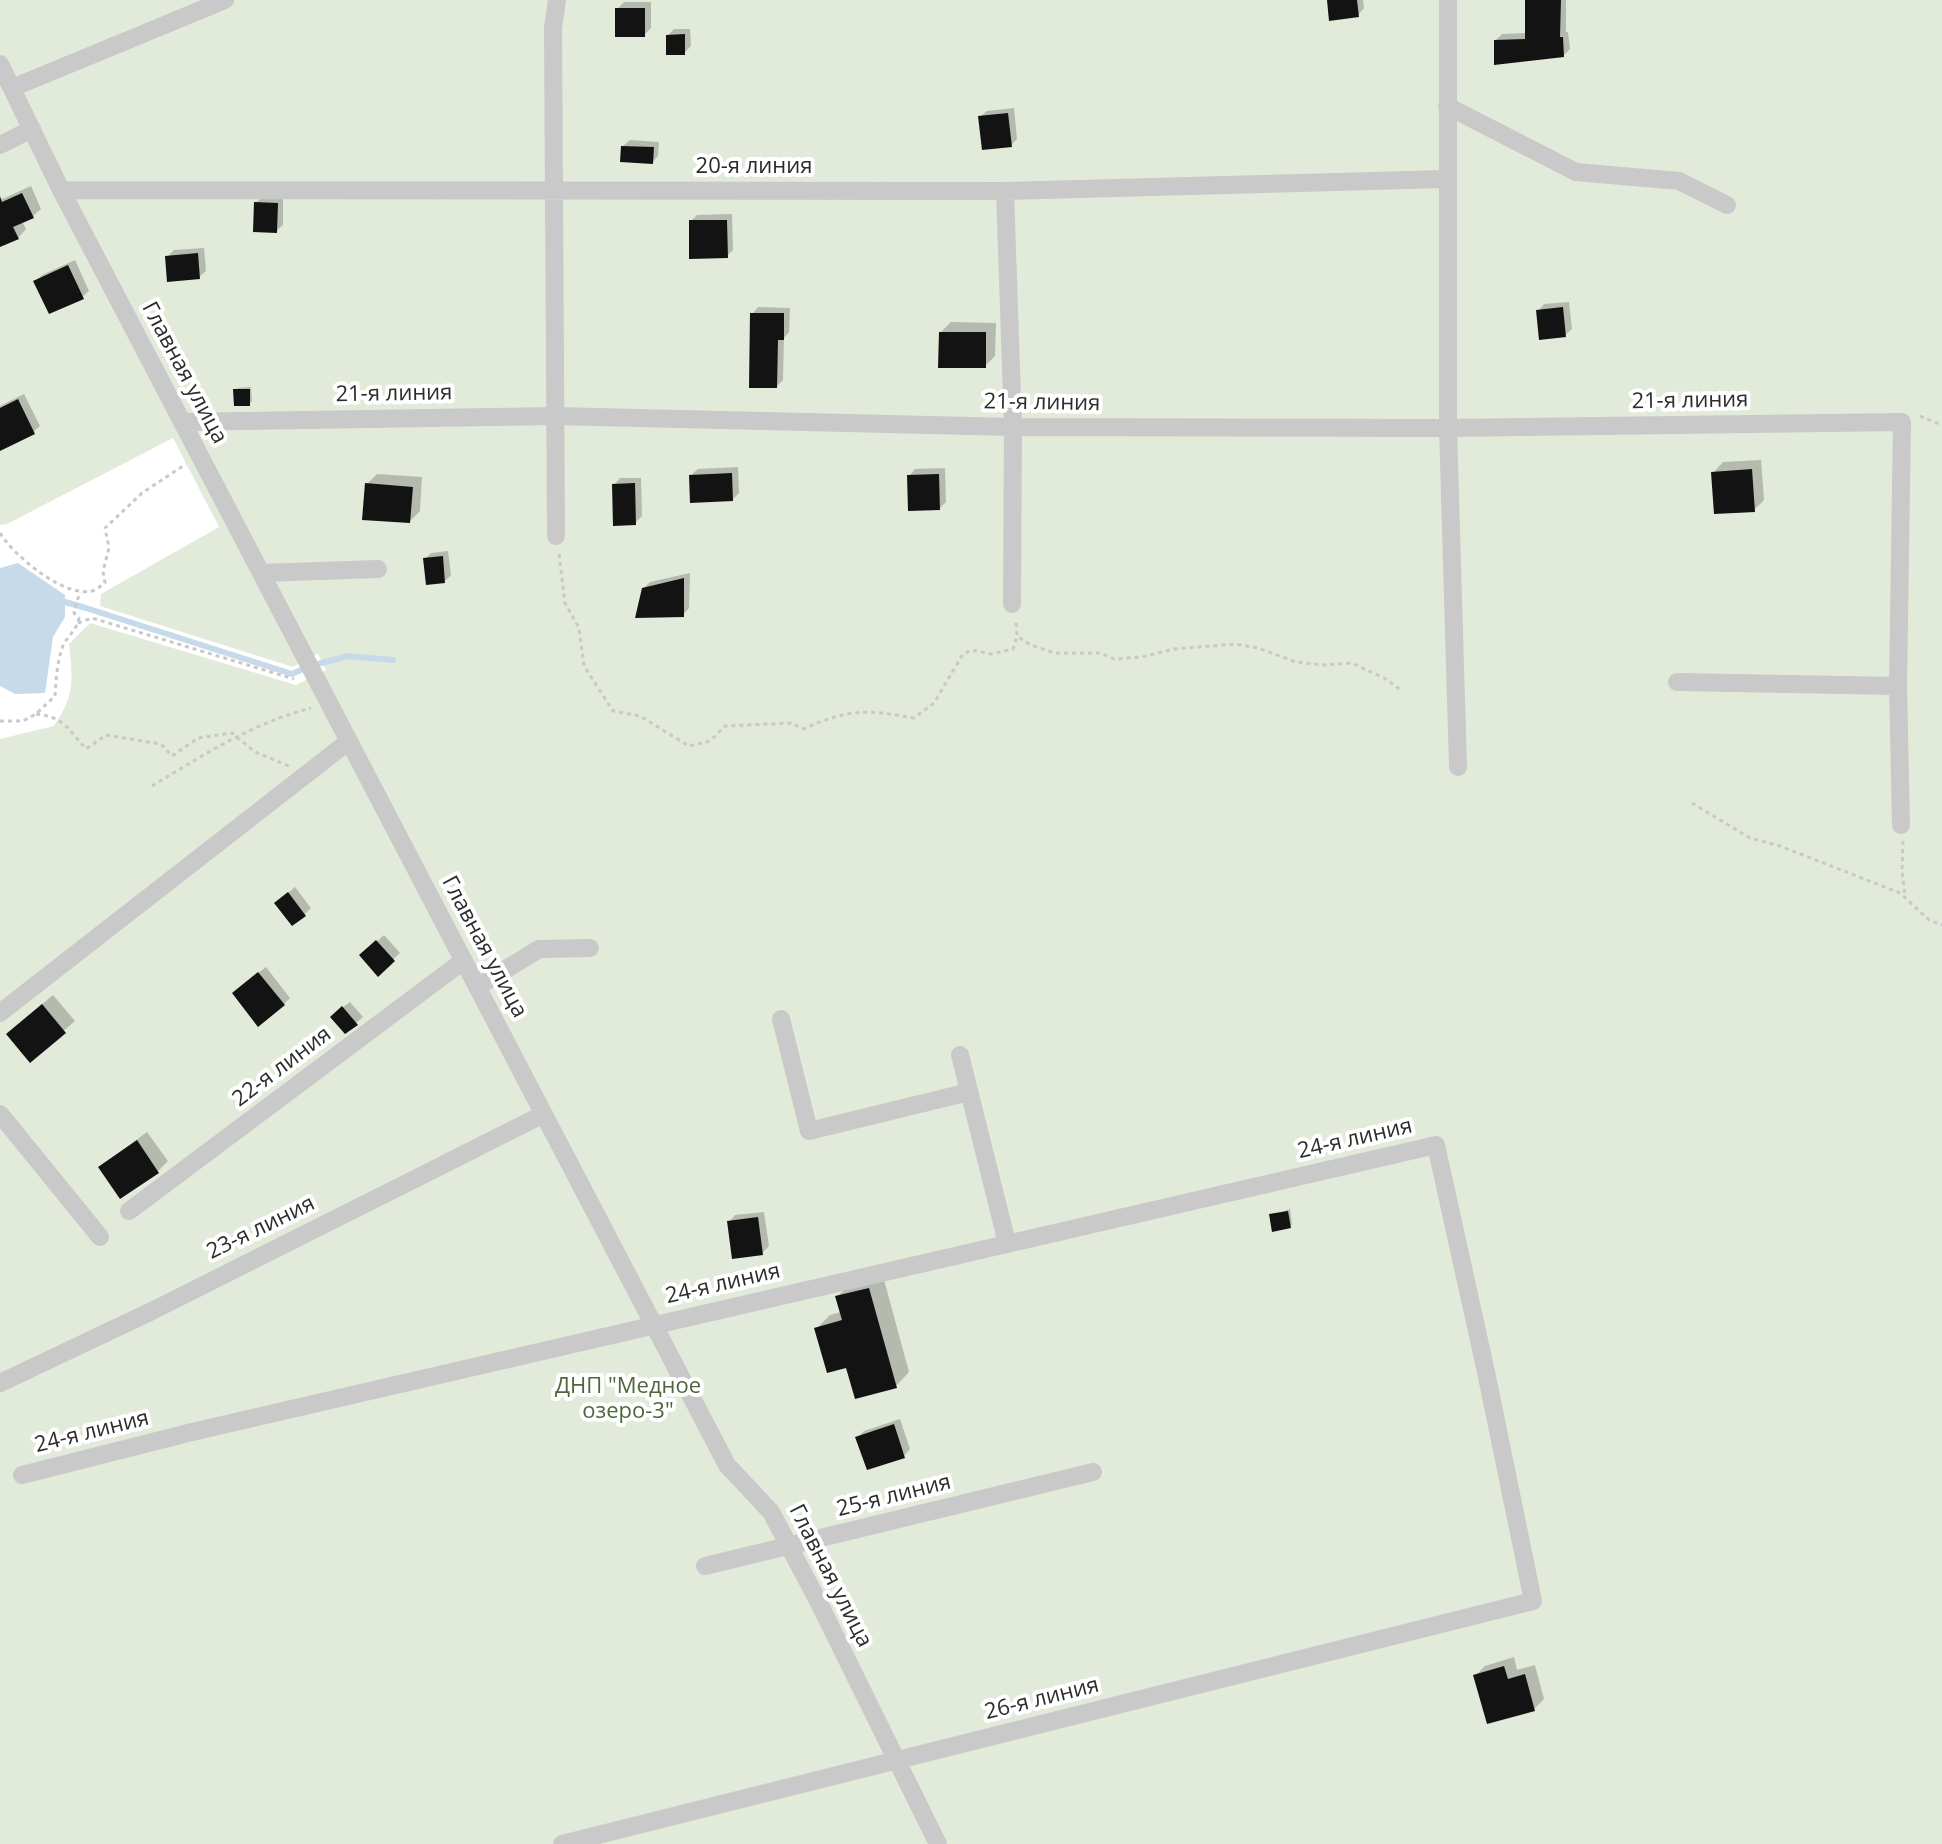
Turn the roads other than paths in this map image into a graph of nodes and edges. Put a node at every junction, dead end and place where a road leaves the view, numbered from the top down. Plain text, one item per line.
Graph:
1 (225, 0) edge
2 (557, 0) edge
3 (1448, 0) edge
4 (0, 64) edge
5 (12, 88) junction
6 (1447, 106) junction
7 (32, 129) junction
8 (0, 145) edge
9 (1446, 179) junction
10 (61, 190) junction
11 (554, 191) junction
12 (1005, 191) junction
13 (1727, 205) dead end
14 (555, 416) junction
15 (182, 422) junction
16 (1013, 427) junction
17 (1448, 428) junction
18 (556, 536) road end
19 (378, 569) dead end
20 (261, 573) junction
21 (1012, 604) road end
22 (1677, 682) dead end
23 (1898, 686) junction
24 (349, 741) junction
25 (1458, 767) dead end
26 (1901, 825) road end
27 (590, 948) dead end
28 (463, 961) junction
29 (477, 987) junction
30 (0, 1013) edge
31 (781, 1019) dead end
32 (960, 1055) dead end
33 (969, 1092) junction
34 (0, 1114) edge
35 (544, 1114) junction
36 (129, 1211) dead end
37 (100, 1237) dead end
38 (1007, 1243) junction
39 (653, 1324) junction
40 (0, 1383) edge
41 (1093, 1472) dead end
42 (22, 1475) dead end
43 (789, 1547) junction
44 (705, 1566) dead end
45 (1533, 1601) joint
46 (895, 1760) junction
47 (562, 1844) edge
48 (938, 1844) edge

1 - 5 street
2 - 11 street
3 - 6 street
4 - 5 street, Главная улица
5 - 7 street, Главная улица
6 - 9 street
6 - 13 street
7 - 8 street
7 - 10 street, Главная улица
9 - 12 street, 20-я линия
9 - 17 street
10 - 11 street, 20-я линия
10 - 15 street, Главная улица
11 - 12 street, 20-я линия
11 - 14 street
12 - 16 street
14 - 15 street, 21-я линия
14 - 16 street, 21-я линия
14 - 18 street
15 - 20 street, Главная улица
16 - 17 street, 21-я линия
16 - 21 street
17 - 23 street, 21-я линия
17 - 25 street
19 - 20 street
20 - 24 street, Главная улица
22 - 23 street
23 - 26 street
24 - 28 street, Главная улица
24 - 30 street
27 - 29 street
28 - 29 street, Главная улица
28 - 36 street, 22-я линия
29 - 35 street, Главная улица
31 - 33 street
32 - 33 street
33 - 38 street
34 - 37 street
35 - 39 street, Главная улица
35 - 40 street, 23-я линия
38 - 39 street, 24-я линия
38 - 45 street, 24-я линия
39 - 42 street, 24-я линия
39 - 43 street, Главная улица
41 - 43 street, 25-я линия
43 - 44 street, 25-я линия
43 - 46 street, Главная улица
45 - 46 street, 26-я линия
46 - 47 street, 26-я линия
46 - 48 street, Главная улица

